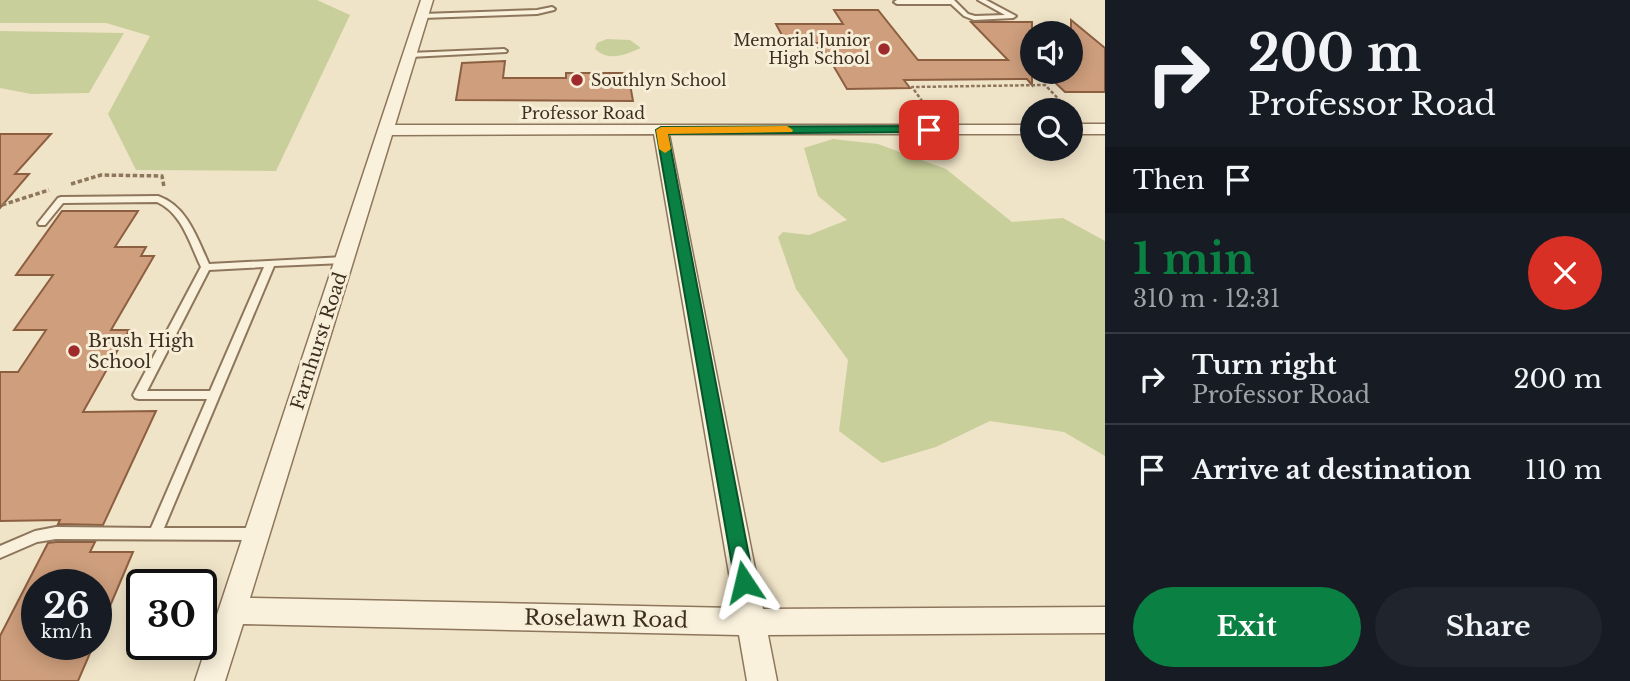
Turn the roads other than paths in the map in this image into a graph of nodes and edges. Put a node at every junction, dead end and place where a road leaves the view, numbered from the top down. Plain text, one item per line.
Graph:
1 (427, 0) edge
2 (981, 0) edge
3 (952, 1) edge
4 (897, 2) dead end
5 (552, 9) dead end
6 (422, 16) junction
7 (504, 51) dead end
8 (410, 55) junction
9 (1020, 129) edge
10 (1083, 129) edge
11 (386, 130) junction
12 (661, 130) junction
13 (1104, 130) edge
14 (41, 223) dead end
15 (344, 260) junction
16 (269, 266) junction
17 (206, 267) junction
18 (214, 395) junction
19 (156, 532) junction
20 (257, 534) junction
21 (0, 552) edge
22 (233, 611) junction
23 (1105, 620) edge
24 (751, 622) junction
25 (210, 681) edge
26 (762, 681) edge

1 - 6 street, Farnhurst Road
2 - 3 lane
3 - 4 lane
5 - 6 lane
6 - 8 street, Farnhurst Road
7 - 8 lane
8 - 11 street, Farnhurst Road
9 - 12 street, Professor Road
10 - 13 street
11 - 12 street, Professor Road
11 - 15 street, Farnhurst Road
12 - 24 street
14 - 17 lane
15 - 16 lane
15 - 20 street, Farnhurst Road
16 - 17 lane
16 - 18 lane
17 - 18 lane
18 - 19 lane
19 - 20 lane
19 - 21 lane
20 - 22 street, Farnhurst Road
22 - 24 street, Roselawn Road
22 - 25 street, Farnhurst Road
23 - 24 street, Roselawn Road
24 - 26 street

